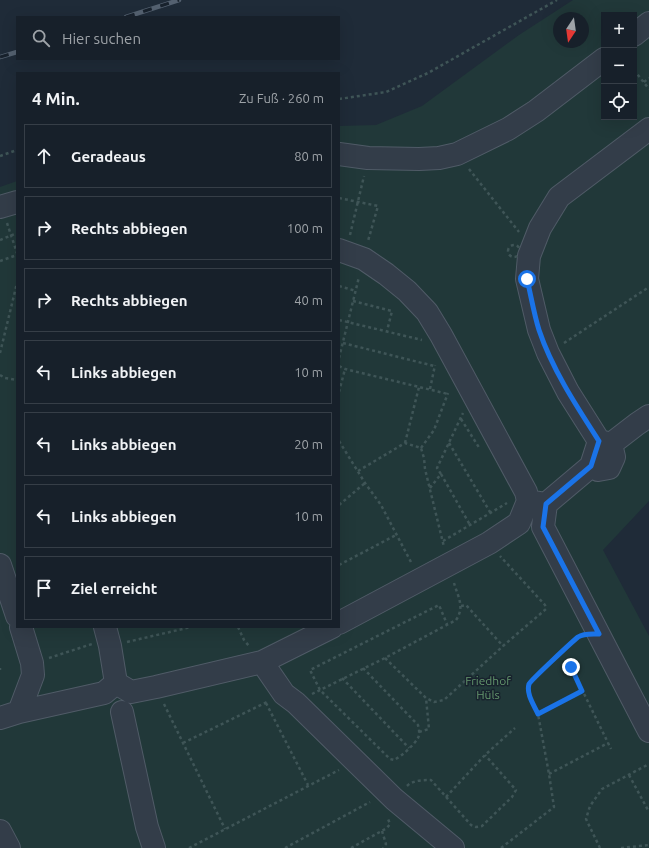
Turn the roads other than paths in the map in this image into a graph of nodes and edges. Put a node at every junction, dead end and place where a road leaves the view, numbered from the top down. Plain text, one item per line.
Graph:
1 (649, 23) edge
2 (637, 33) edge
3 (601, 61) edge
4 (649, 130) edge
5 (340, 154) edge
6 (350, 254) edge
7 (649, 416) edge
8 (605, 443) junction
9 (534, 499) junction
10 (519, 523) junction
11 (543, 527) junction
12 (0, 565) edge
13 (16, 613) edge
14 (340, 622) edge
15 (21, 628) edge
16 (330, 628) edge
17 (107, 637) edge
18 (262, 662) junction
19 (32, 669) junction
20 (117, 689) junction
21 (61, 702) junction
22 (9, 715) edge
23 (649, 731) edge
24 (0, 831) edge
25 (9, 848) edge
26 (154, 848) edge
27 (453, 848) edge

1 - 2 lane
3 - 5 lane
4 - 8 lane
6 - 9 lane
7 - 8 lane
8 - 9 lane
9 - 10 lane
9 - 11 lane
10 - 11 lane
10 - 14 lane
11 - 23 lane
12 - 13 lane
15 - 19 lane
16 - 18 lane
17 - 20 lane
18 - 20 lane
18 - 27 lane
19 - 21 lane
19 - 22 lane
20 - 21 lane
20 - 26 lane
21 - 22 lane
24 - 25 lane

